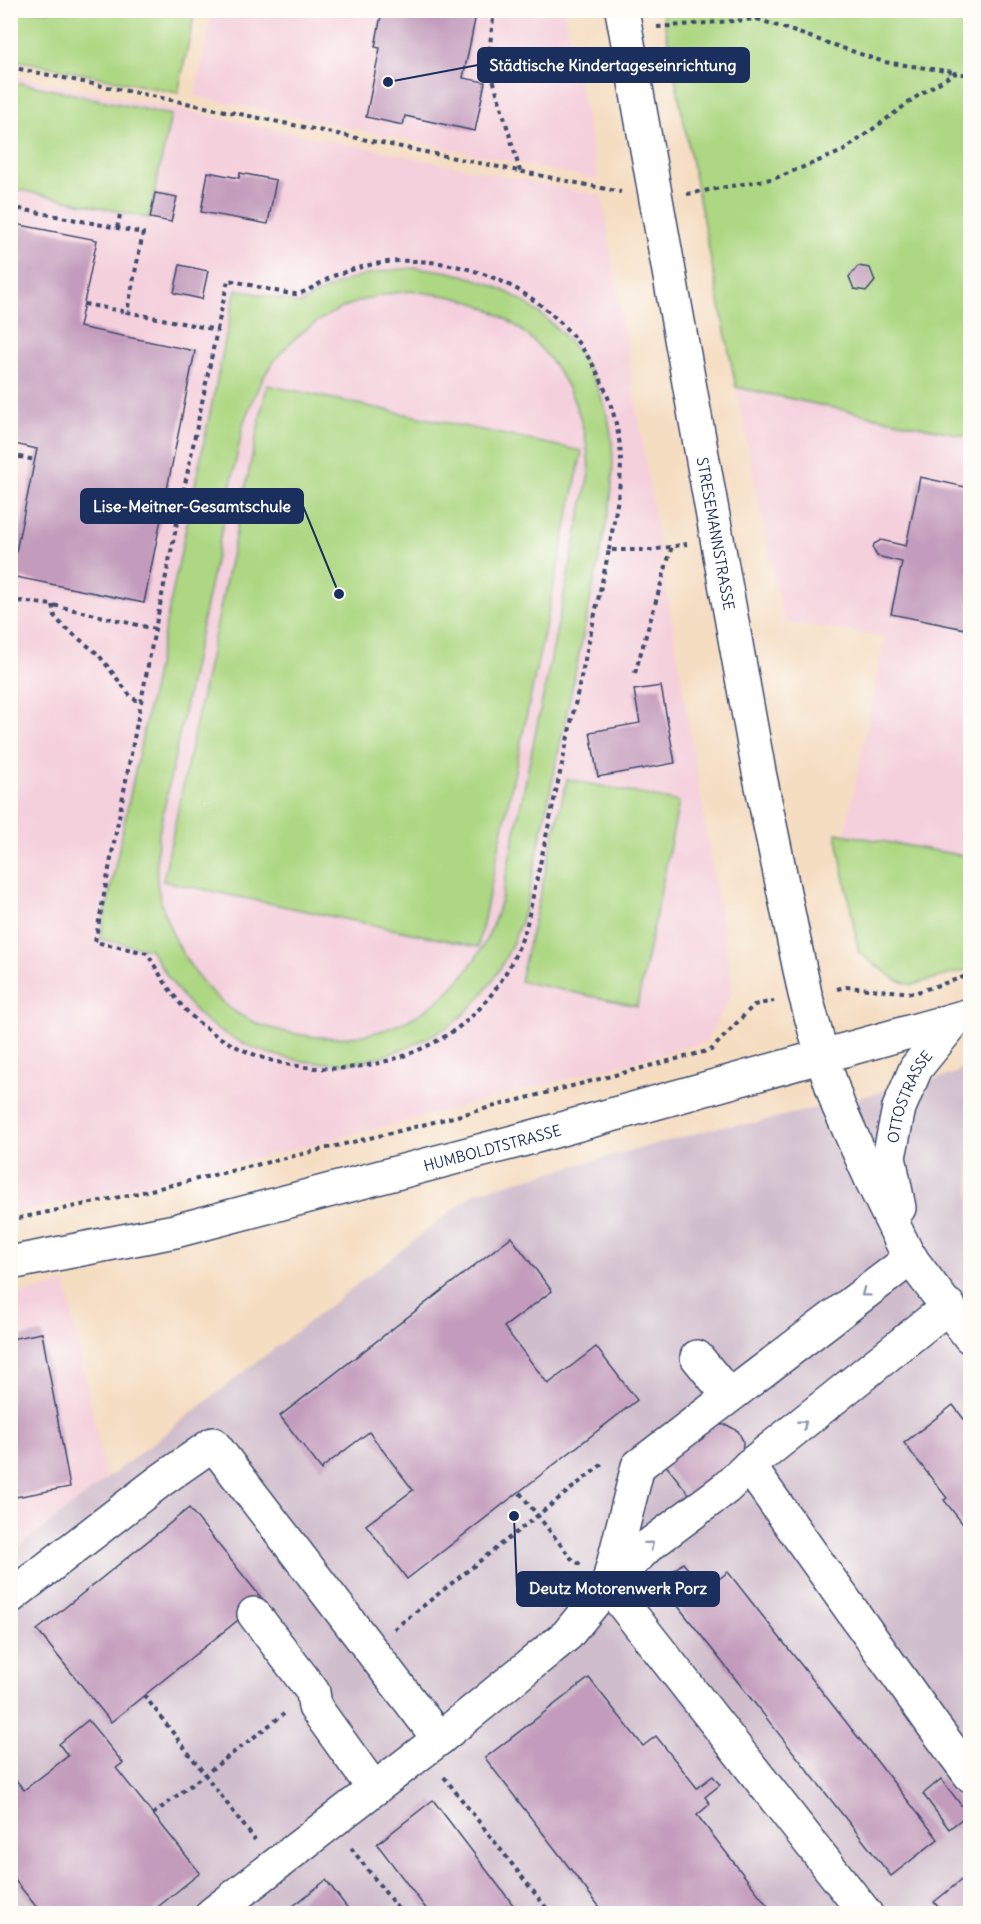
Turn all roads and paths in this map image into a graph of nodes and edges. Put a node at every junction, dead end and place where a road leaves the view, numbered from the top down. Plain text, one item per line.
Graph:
1 (494, 10) edge
2 (792, 10) edge
3 (757, 19) junction
4 (625, 20) edge
5 (10, 68) edge
6 (955, 73) junction
7 (970, 75) edge
8 (520, 171) junction
9 (657, 200) junction
10 (10, 207) edge
11 (120, 215) dead end
12 (117, 228) junction
13 (84, 304) dead end
14 (127, 312) junction
15 (217, 330) junction
16 (10, 455) edge
17 (35, 460) dead end
18 (717, 539) junction
19 (672, 546) junction
20 (609, 550) junction
21 (10, 600) edge
22 (53, 605) junction
23 (155, 629) junction
24 (635, 673) dead end
25 (141, 702) junction
26 (970, 975) edge
27 (805, 994) junction
28 (963, 1018) edge
29 (822, 1056) junction
30 (10, 1220) edge
31 (910, 1256) junction
32 (10, 1263) edge
33 (949, 1306) junction
34 (970, 1337) edge
35 (698, 1357) dead end
36 (729, 1396) junction
37 (749, 1466) junction
38 (520, 1493) dead end
39 (608, 1585) junction
40 (10, 1598) edge
41 (254, 1614) dead end
42 (144, 1695) dead end
43 (431, 1745) junction
44 (970, 1775) edge
45 (374, 1789) junction
46 (331, 1822) junction
47 (274, 1865) junction
48 (216, 1912) edge
49 (402, 1914) edge
50 (551, 1914) edge
51 (866, 1914) edge

1 - 8 path
2 - 3 path
3 - 4 path
3 - 6 path
4 - 9 street, STRESEMANNSTRASSE
5 - 8 path
6 - 7 path
6 - 9 path
8 - 9 path
9 - 18 street, STRESEMANNSTRASSE
10 - 12 path
11 - 12 path
12 - 14 path
13 - 14 path
14 - 15 path
15 - 20 path
15 - 23 path
16 - 17 path
18 - 19 path
18 - 27 street, STRESEMANNSTRASSE
19 - 20 path
19 - 24 path
20 - 25 path
21 - 22 path
22 - 23 path
22 - 25 path
23 - 25 path
26 - 27 path
27 - 29 street, STRESEMANNSTRASSE
27 - 30 path
28 - 29 street, HUMBOLDTSTRASSE
28 - 31 street, OTTOSTRASSE
29 - 31 street, OTTOSTRASSE
29 - 32 street, HUMBOLDTSTRASSE
31 - 33 street, OTTOSTRASSE
31 -> 36 street
33 - 34 street, OTTOSTRASSE
37 -> 33 street
35 - 36 street
36 - 39 street
39 -> 37 street
37 - 44 street
38 - 39 path
39 - 43 street
39 - 51 street
40 - 43 street
41 - 45 street
42 - 47 path
43 - 45 street
43 - 50 path
45 - 46 street
46 - 47 street
46 - 49 path
47 - 48 street

